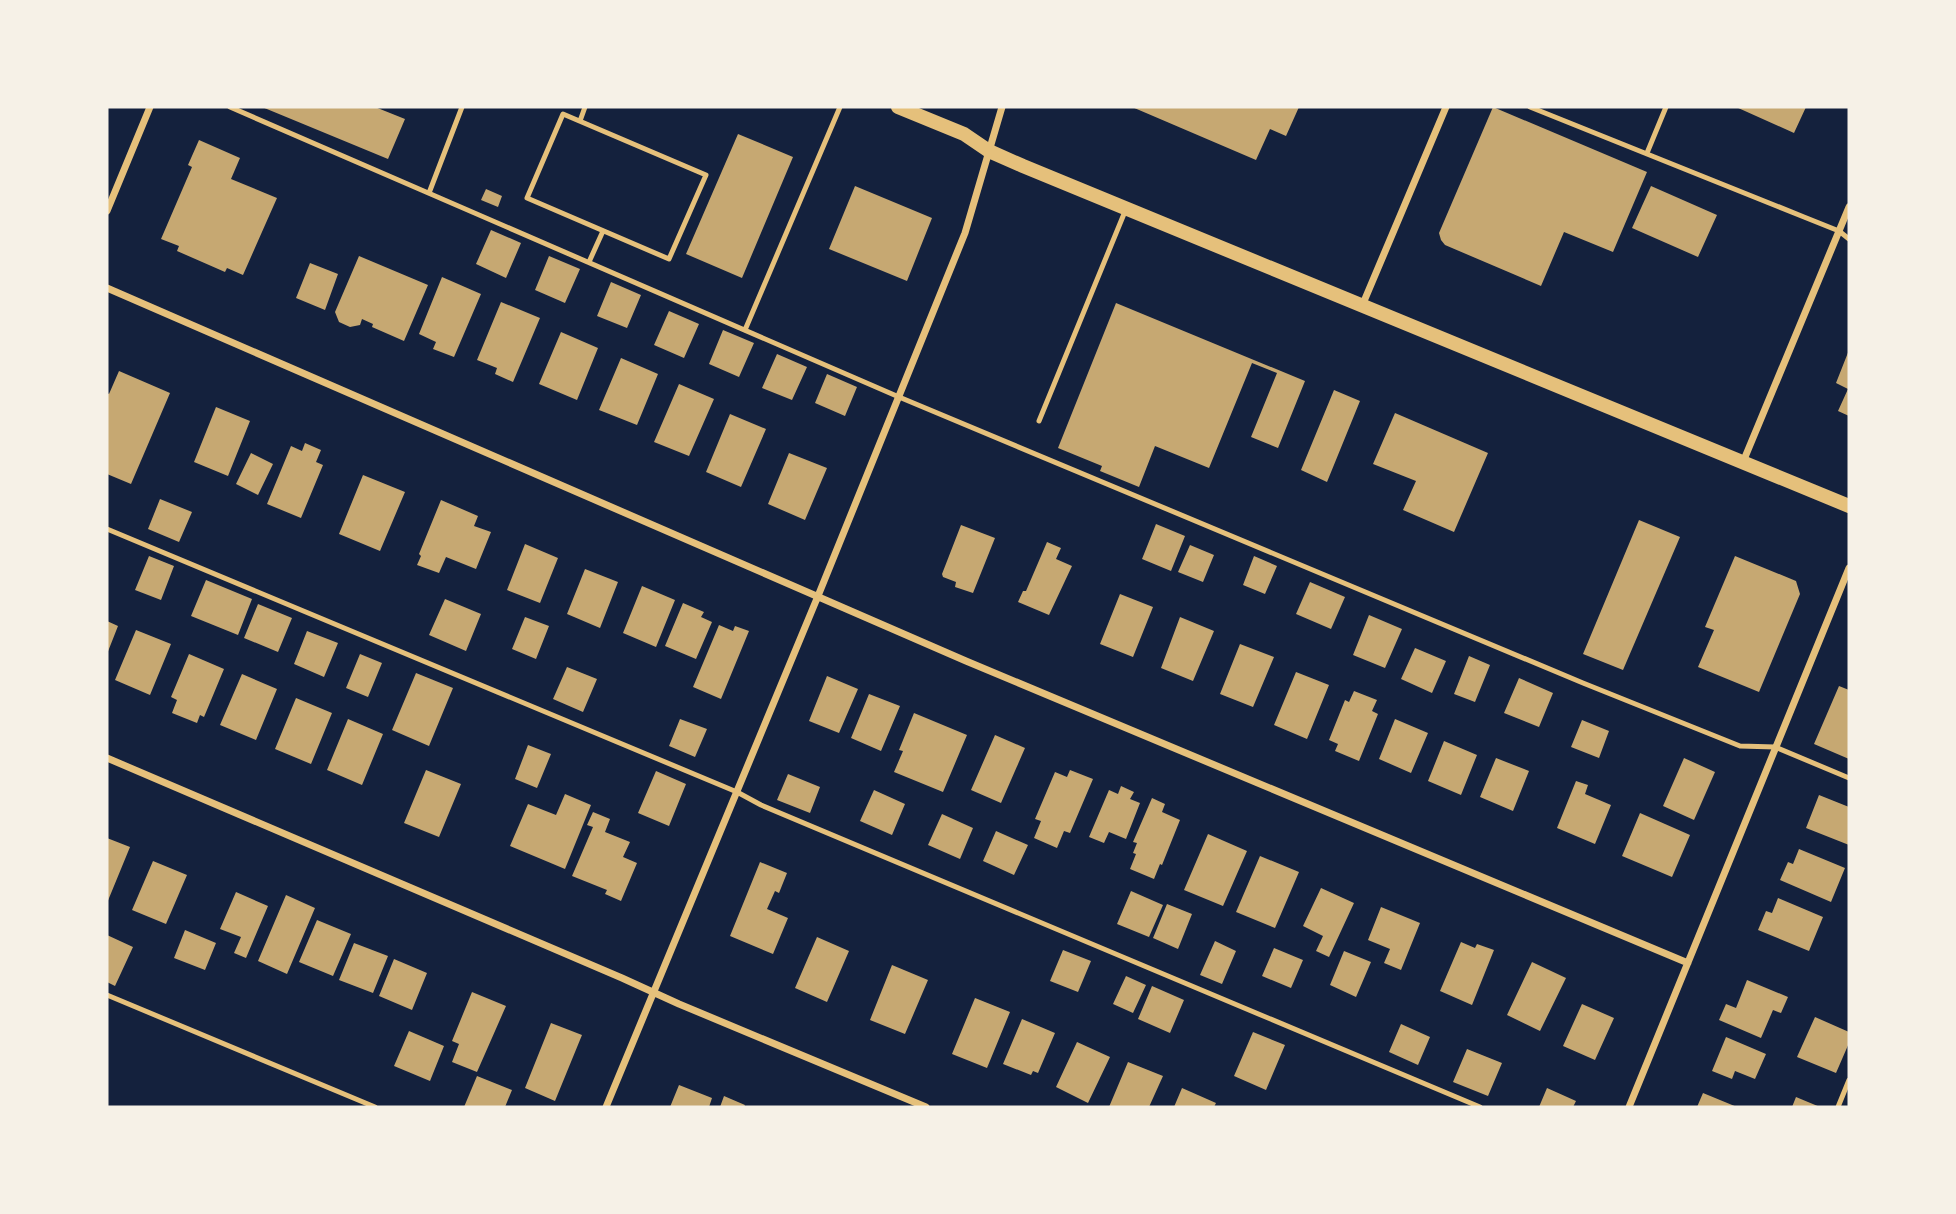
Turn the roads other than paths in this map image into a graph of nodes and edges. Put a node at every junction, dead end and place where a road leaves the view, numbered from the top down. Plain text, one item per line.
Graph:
1 (150, 107) edge
2 (230, 107) edge
3 (462, 107) edge
4 (585, 107) edge
5 (840, 107) edge
6 (898, 107) edge
7 (1002, 107) edge
8 (1446, 107) edge
9 (1530, 107) edge
10 (1666, 107) edge
11 (580, 121) junction
12 (989, 151) junction
13 (1647, 153) junction
14 (429, 193) junction
15 (1849, 207) edge
16 (1126, 209) junction
17 (107, 211) edge
18 (603, 231) junction
19 (1839, 232) junction
20 (1849, 239) edge
21 (589, 262) junction
22 (107, 288) edge
23 (1362, 307) junction
24 (745, 330) junction
25 (899, 397) junction
26 (1039, 421) dead end
27 (1744, 462) junction
28 (1849, 506) edge
29 (107, 529) edge
30 (1849, 568) edge
31 (818, 596) junction
32 (1775, 747) junction
33 (107, 758) edge
34 (1849, 778) edge
35 (737, 792) junction
36 (1688, 963) junction
37 (653, 992) junction
38 (107, 995) edge
39 (1849, 1080) edge
40 (375, 1107) edge
41 (606, 1107) edge
42 (926, 1107) edge
43 (1480, 1107) edge
44 (1629, 1107) edge
45 (1838, 1107) edge

1 - 17 street
2 - 14 lane
3 - 14 lane
4 - 11 lane
5 - 24 lane
6 - 12 main road
7 - 12 street
8 - 23 street
9 - 13 lane
10 - 13 lane
11 - 18 lane
11 - 18 lane
12 - 16 main road
12 - 25 street
13 - 19 lane
14 - 21 lane
15 - 19 street
16 - 23 main road
16 - 26 lane
18 - 21 lane
19 - 20 lane
19 - 27 street
21 - 24 lane
22 - 31 street
23 - 27 main road
24 - 25 lane
25 - 31 street
25 - 32 lane
27 - 28 main road
29 - 35 lane
30 - 32 street
31 - 35 street
31 - 36 street
32 - 34 lane
32 - 36 street
33 - 37 street
35 - 37 street
35 - 43 lane
36 - 44 street
37 - 41 street
37 - 42 street
38 - 40 lane
39 - 45 lane

